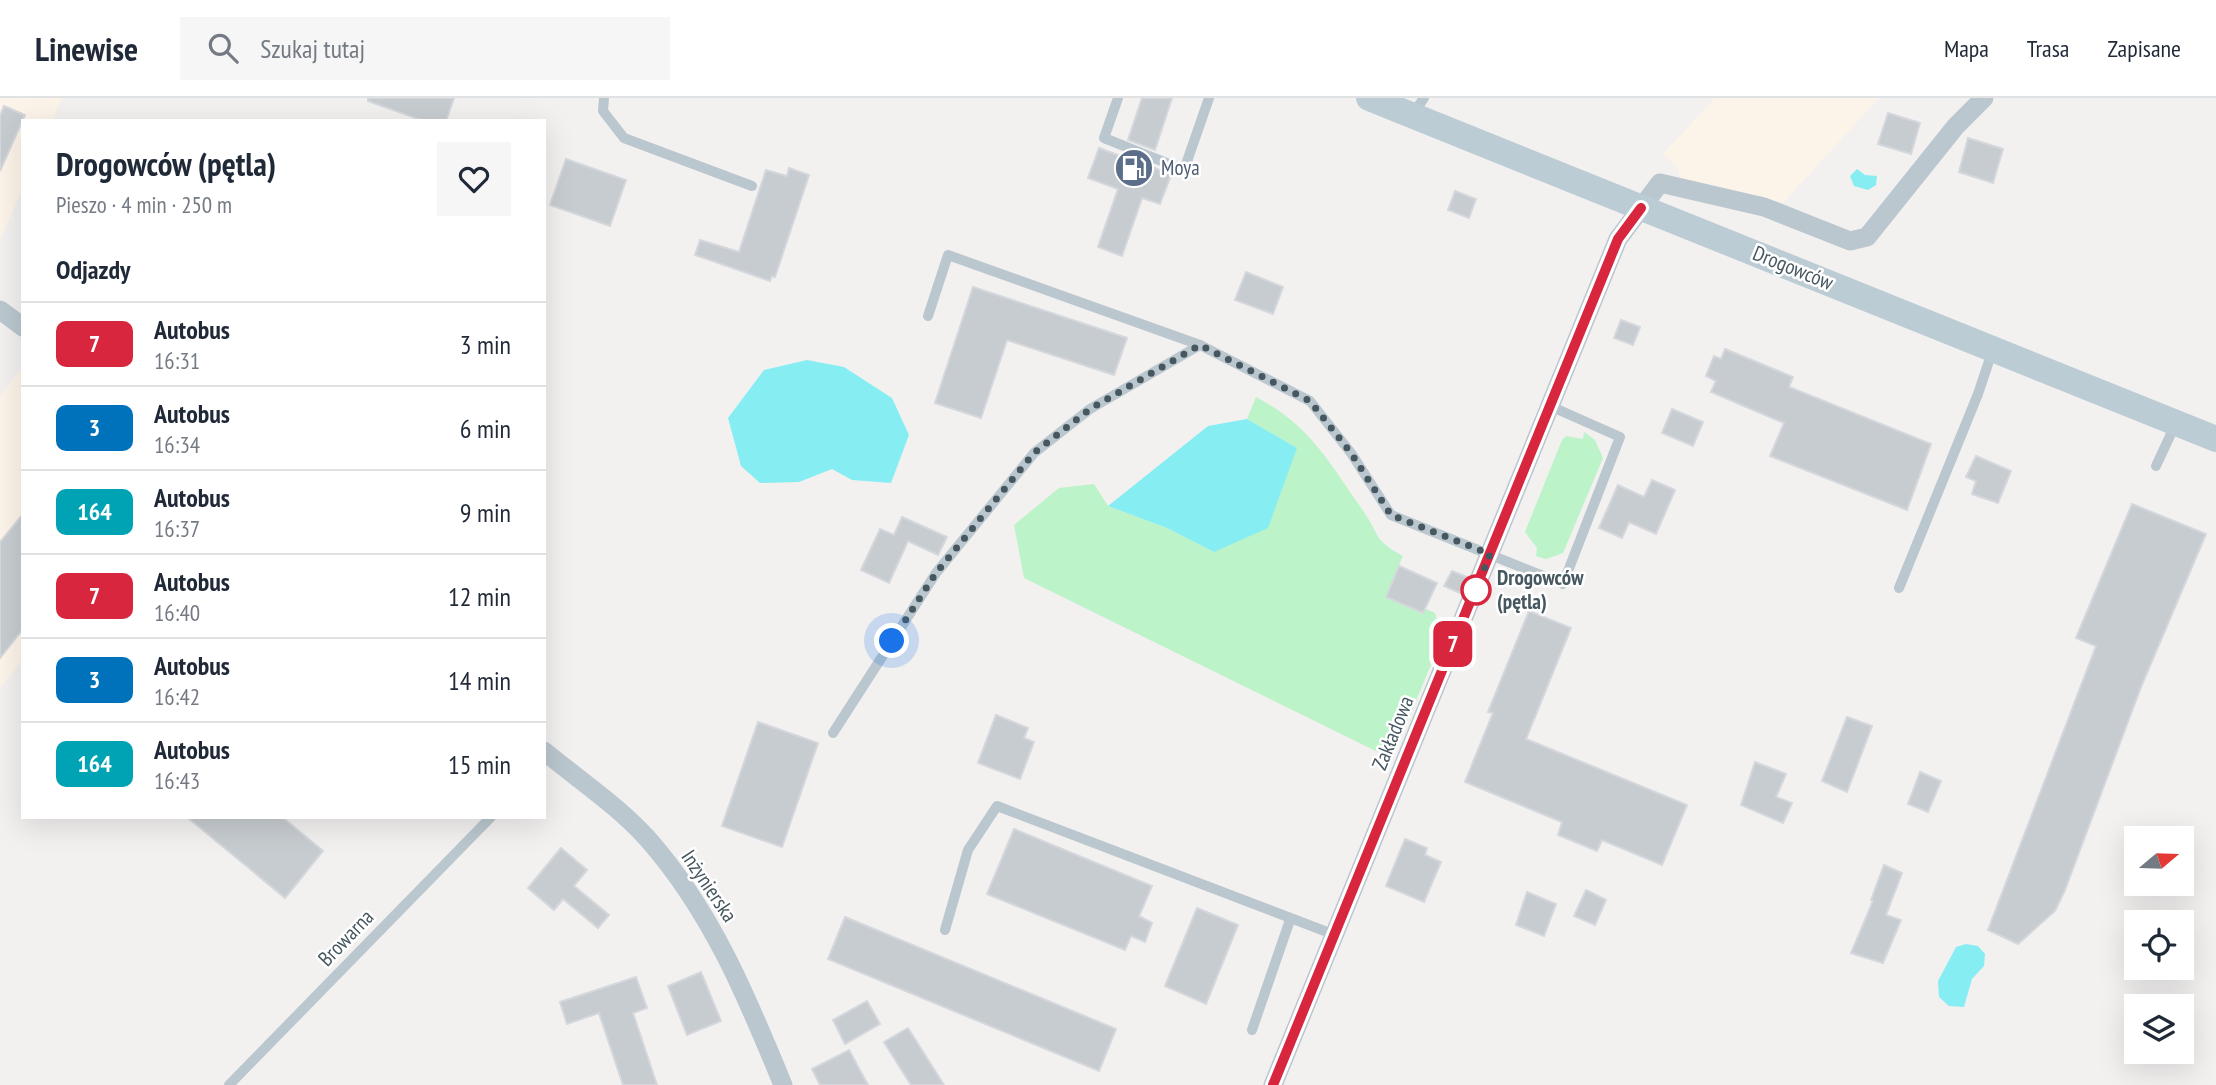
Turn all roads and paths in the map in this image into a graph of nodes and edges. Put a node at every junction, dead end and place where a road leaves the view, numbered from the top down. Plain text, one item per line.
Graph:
1 (604, 98) edge
2 (1118, 98) edge
3 (1209, 98) edge
4 (1369, 98) edge
5 (1984, 98) edge
6 (1418, 107) edge
7 (752, 186) dead end
8 (1641, 208) junction
9 (0, 310) edge
10 (928, 316) dead end
11 (21, 326) edge
12 (1200, 345) junction
13 (1994, 349) junction
14 (1550, 406) junction
15 (2176, 423) junction
16 (2216, 439) edge
17 (2156, 466) dead end
18 (1490, 554) junction
19 (1899, 587) dead end
20 (833, 733) dead end
21 (546, 757) edge
22 (489, 819) edge
23 (1290, 920) junction
24 (945, 929) dead end
25 (1335, 935) junction
26 (1252, 1030) dead end
27 (229, 1085) edge
28 (783, 1085) edge
29 (1273, 1085) edge

1 - 7 lane
2 - 3 lane
4 - 6 main road, Drogowców
5 - 8 street, Zakładowa
6 - 8 main road, Drogowców
8 - 13 main road, Drogowców
8 - 14 street, Zakładowa
9 - 11 street
10 - 12 lane
12 - 18 lane
12 - 20 lane
13 - 15 main road, Drogowców
13 - 19 lane
14 - 18 street, Zakładowa
14 - 18 lane
15 - 16 main road, Drogowców
15 - 17 lane
18 - 25 street, Zakładowa
21 - 28 street, Inżynierska
22 - 27 lane, Browarna
23 - 24 lane
23 - 25 lane
23 - 26 lane
25 - 29 street, Zakładowa

